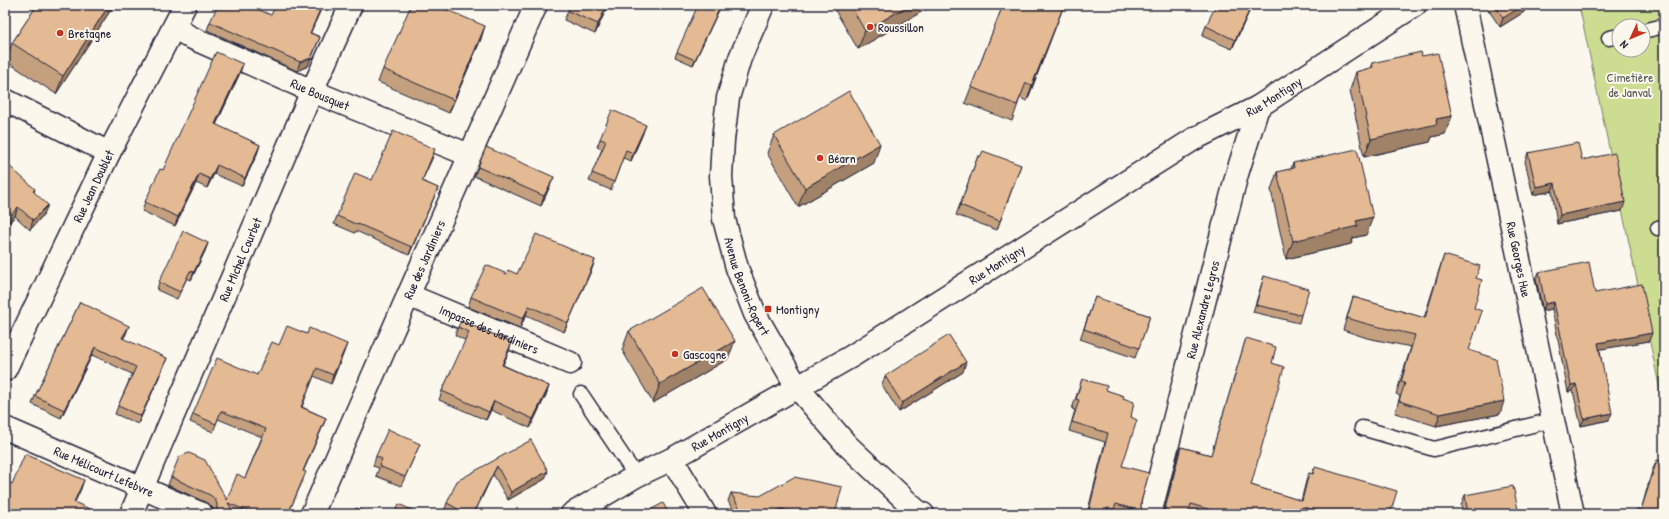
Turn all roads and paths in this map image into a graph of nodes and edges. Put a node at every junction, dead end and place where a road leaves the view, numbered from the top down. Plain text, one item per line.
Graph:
1 (185, 5) edge
2 (351, 5) edge
3 (536, 5) edge
4 (763, 5) edge
5 (1415, 5) edge
6 (1465, 5) edge
7 (1664, 26) edge
8 (174, 27) junction
9 (1651, 29) edge
10 (312, 91) junction
11 (5, 100) edge
12 (1258, 107) junction
13 (109, 153) junction
14 (469, 155) junction
15 (408, 296) junction
16 (570, 363) dead end
17 (5, 370) edge
18 (797, 386) junction
19 (581, 394) dead end
20 (1553, 420) junction
21 (5, 428) edge
22 (1362, 428) dead end
23 (672, 459) junction
24 (636, 476) junction
25 (143, 488) junction
26 (131, 514) edge
27 (202, 514) edge
28 (312, 514) edge
29 (572, 514) edge
30 (705, 514) edge
31 (923, 514) edge
32 (1150, 514) edge
33 (1573, 514) edge

1 - 8 street, Rue Jean Doublet
2 - 10 street, Rue Michel Courbet
3 - 14 street, Rue des Jardiniers
4 - 18 street, Avenue Benoni-Ropert
5 - 12 street, Rue Montigny
6 - 20 street, Rue Georges Hue
7 - 9 lane
8 - 10 street, Rue Bousquet
8 - 13 street, Rue Jean Doublet
10 - 14 street, Rue Bousquet
10 - 25 street, Rue Michel Courbet
11 - 13 street
12 - 18 street, Rue Montigny
12 - 32 street, Rue Alexandre Legros
13 - 17 street, Rue Jean Doublet
14 - 15 street, Rue des Jardiniers
15 - 16 street, Impasse des Jardiniers
15 - 28 street, Rue des Jardiniers
18 - 23 street, Rue Montigny
18 - 31 street, Avenue Benoni-Ropert
19 - 24 lane
20 - 22 lane
20 - 33 street, Rue Georges Hue
21 - 25 street, Rue Mélicourt Lefebvre
23 - 24 street, Rue Montigny
23 - 30 street
24 - 29 street, Rue Montigny
25 - 26 street, Rue Michel Courbet
25 - 27 street, Rue Mélicourt Lefebvre

